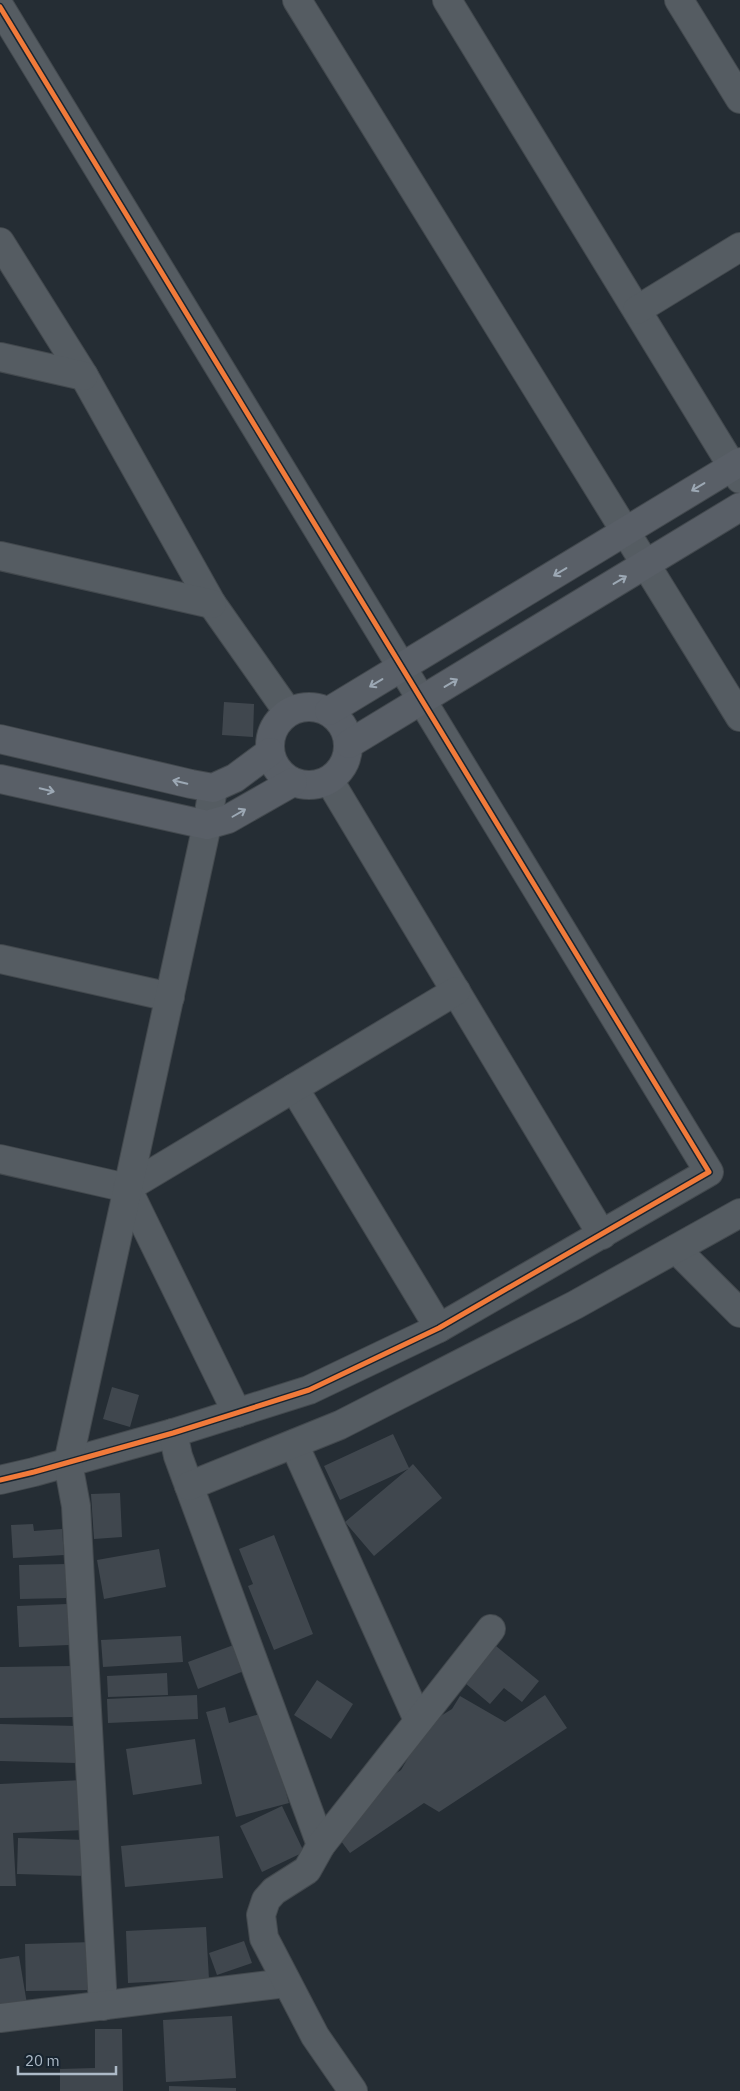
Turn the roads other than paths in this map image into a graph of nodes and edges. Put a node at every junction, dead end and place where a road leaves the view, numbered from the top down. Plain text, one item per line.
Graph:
1 (297, 0) edge
2 (447, 0) edge
3 (679, 0) edge
4 (0, 7) edge
5 (740, 100) edge
6 (0, 242) edge
7 (740, 247) edge
8 (637, 310) junction
9 (0, 357) edge
10 (84, 376) junction
11 (738, 469) edge
12 (740, 507) edge
13 (626, 531) junction
14 (0, 556) edge
15 (646, 564) junction
16 (212, 604) junction
17 (402, 668) junction
18 (422, 700) junction
19 (330, 711) junction
20 (288, 712) junction
21 (740, 717) edge
22 (0, 739) edge
23 (349, 744) junction
24 (270, 752) junction
25 (0, 779) edge
26 (329, 780) junction
27 (293, 782) junction
28 (213, 788) junction
29 (207, 825) junction
30 (0, 959) edge
31 (456, 991) junction
32 (170, 997) junction
33 (294, 1088) junction
34 (0, 1159) edge
35 (127, 1188) junction
36 (740, 1213) edge
37 (602, 1235) junction
38 (676, 1248) junction
39 (740, 1313) edge
40 (438, 1328) junction
41 (237, 1413) junction
42 (173, 1433) junction
43 (294, 1444) junction
44 (68, 1462) junction
45 (0, 1480) edge
46 (189, 1486) junction
47 (491, 1629) dead end
48 (418, 1720) junction
49 (321, 1845) junction
50 (286, 1983) junction
51 (103, 2006) junction
52 (0, 2018) edge
53 (353, 2091) edge

1 - 13 street
2 - 8 street
3 - 5 street
4 - 17 street
6 - 10 street
7 - 8 street
8 - 11 street
9 - 10 street
10 - 16 street
11 -> 13 street
12 - 15 street
13 - 15 street
13 -> 17 street
14 - 16 street
18 -> 15 street
15 - 21 street
16 - 20 street
17 - 18 street
17 -> 19 street
18 - 23 street
18 - 37 street
19 - 20 street
19 - 23 street
20 - 24 street
28 -> 22 street
23 - 26 street
24 - 27 street
24 - 28 street
25 -> 29 street
26 - 27 street
26 - 31 street
29 -> 27 street
28 - 29 street
29 - 32 street
30 - 32 street
31 - 33 street
31 - 37 street
32 - 35 street
33 - 35 street
33 - 40 street
34 - 35 street
35 - 41 street
35 - 44 street
36 - 38 street
37 - 40 street
38 - 39 street
38 - 43 street
40 - 41 street
41 - 42 street
42 - 44 street
42 - 46 street
43 - 46 street
43 - 48 street
44 - 45 street
44 - 51 street
46 - 49 street
47 - 48 street
48 - 49 street
49 - 50 street
50 - 51 street
50 - 53 street
51 - 52 street

